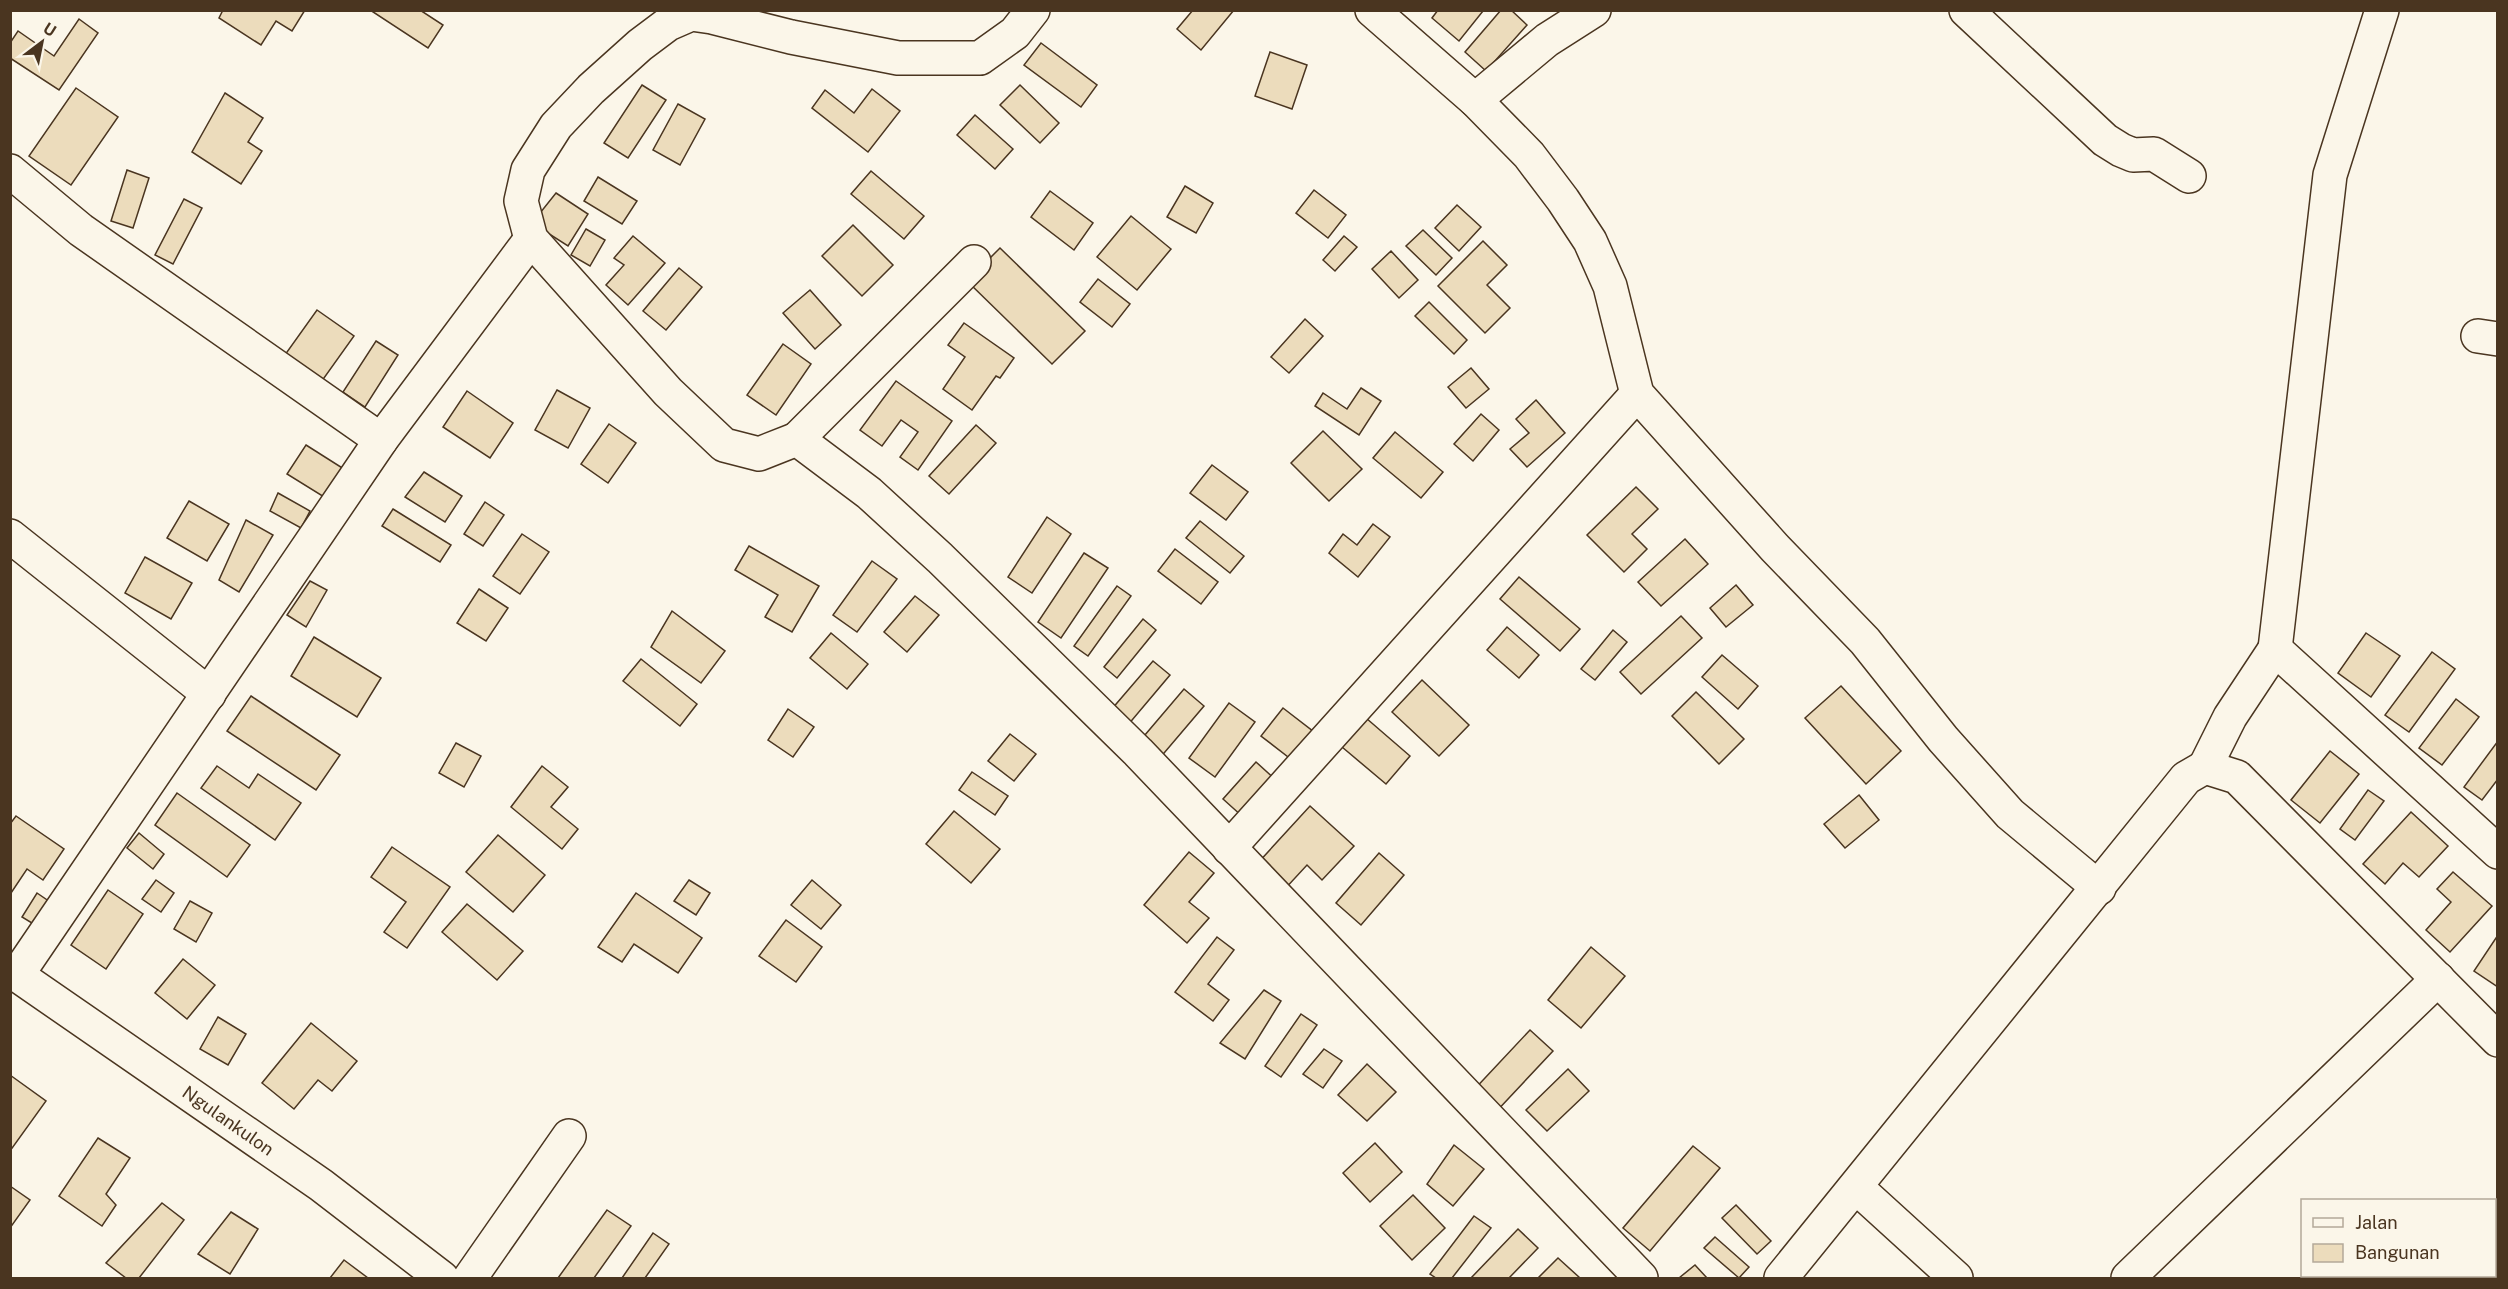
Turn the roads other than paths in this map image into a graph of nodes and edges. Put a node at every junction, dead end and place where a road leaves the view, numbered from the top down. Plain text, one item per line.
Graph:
1 (1033, 10) edge
2 (1372, 10) edge
3 (1594, 10) edge
4 (1966, 10) edge
5 (2382, 10) edge
6 (1474, 100) junction
7 (10, 171) edge
8 (2189, 176) dead end
9 (531, 239) junction
10 (974, 262) dead end
11 (1637, 394) junction
12 (797, 439) junction
13 (381, 440) junction
14 (10, 536) edge
15 (2275, 649) junction
16 (209, 694) junction
17 (2205, 767) junction
18 (1229, 848) junction
19 (2498, 852) edge
20 (2099, 888) junction
21 (14, 973) edge
22 (2438, 979) junction
23 (2498, 1040) edge
24 (569, 1136) dead end
25 (1856, 1187) junction
26 (442, 1278) edge
27 (470, 1278) edge
28 (1641, 1278) edge
29 (1781, 1278) edge
30 (1956, 1278) edge
31 (2128, 1278) edge

1 - 9 street
2 - 6 street
3 - 6 street
4 - 8 street
5 - 15 street
6 - 11 street
7 - 13 street
9 - 12 street
9 - 13 street
10 - 12 street
11 - 18 street
11 - 20 street
12 - 18 street
13 - 16 street
14 - 16 street
15 - 17 street
15 - 19 street
16 - 21 street
17 - 20 street
17 - 22 street
18 - 28 street
20 - 25 street
21 - 26 street, Ngulankulon
22 - 23 street
22 - 31 street
24 - 27 street
25 - 29 street
25 - 30 street

